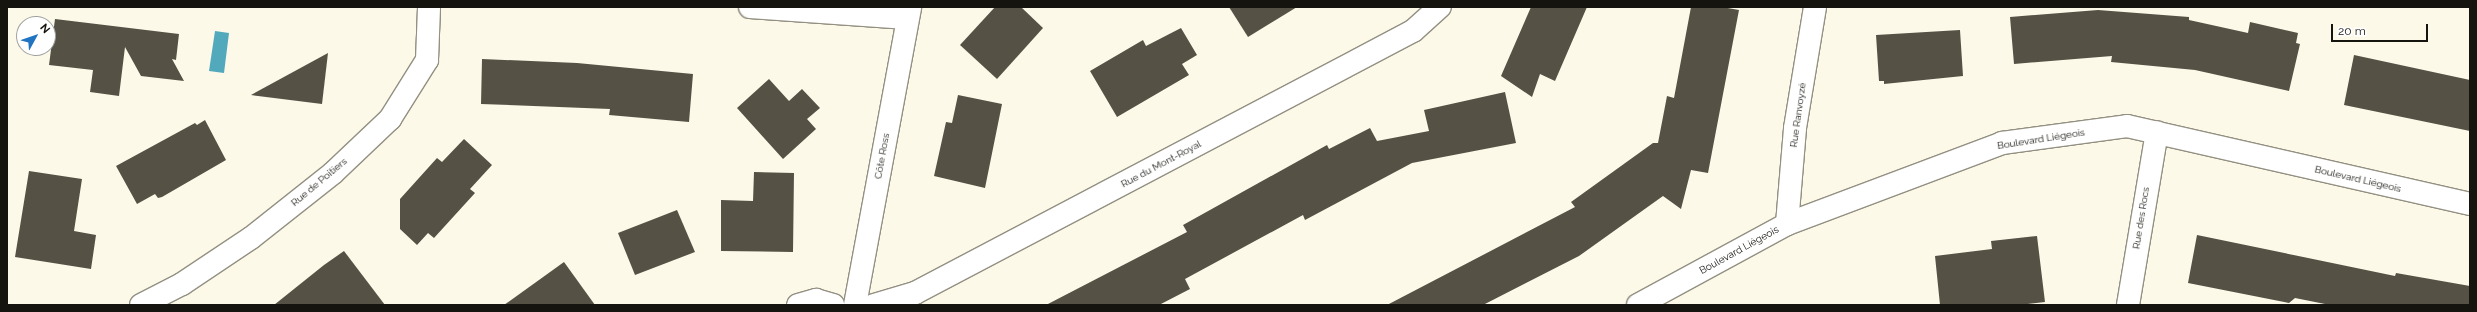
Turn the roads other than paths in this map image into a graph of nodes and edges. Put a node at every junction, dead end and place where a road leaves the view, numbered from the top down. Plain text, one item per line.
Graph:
1 (429, 7) edge
2 (750, 7) edge
3 (1440, 7) edge
4 (1815, 7) edge
5 (908, 12) edge
6 (2157, 132) junction
7 (2470, 204) edge
8 (1787, 224) junction
9 (141, 305) edge
10 (798, 305) edge
11 (833, 305) edge
12 (855, 305) edge
13 (874, 305) edge
14 (1638, 305) edge
15 (2128, 305) edge

1 - 9 street, Rue de Poitiers
2 - 5 street
3 - 13 street, Rue du Mont-Royal
4 - 8 street, Rue Ranvoyzé
5 - 12 street, Côte Ross
6 - 7 street, Boulevard Liégeois
6 - 8 street, Boulevard Liégeois
6 - 15 street, Rue des Rocs
8 - 14 street, Boulevard Liégeois
10 - 11 street

